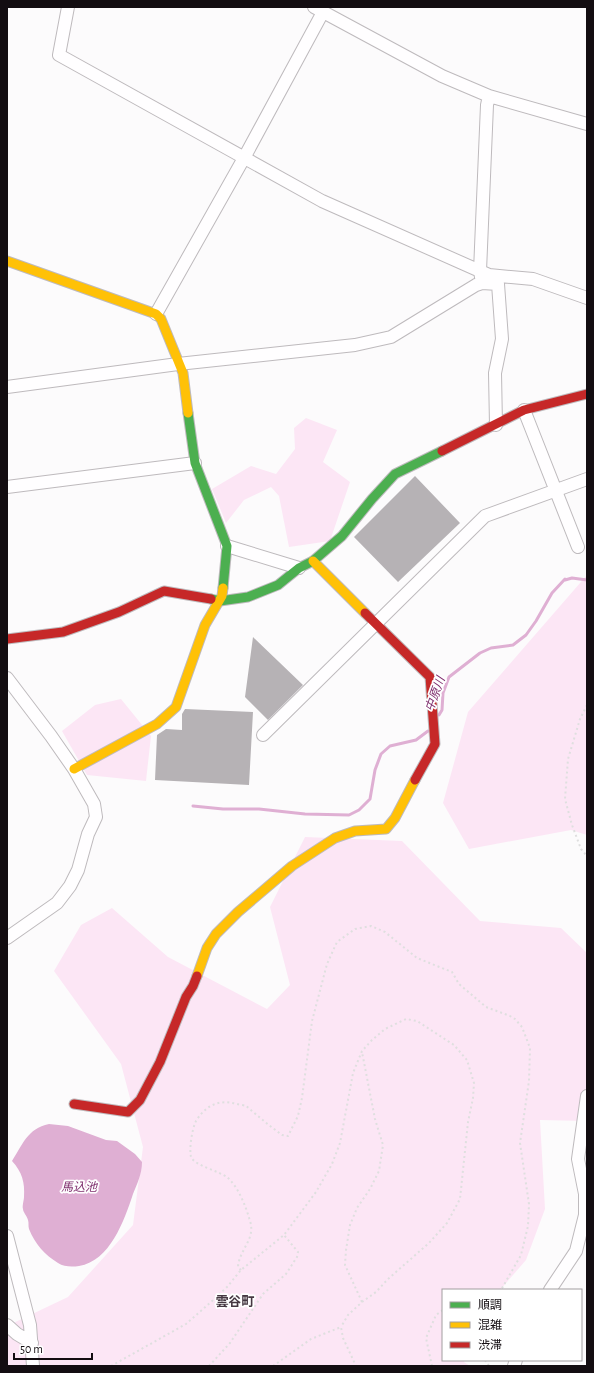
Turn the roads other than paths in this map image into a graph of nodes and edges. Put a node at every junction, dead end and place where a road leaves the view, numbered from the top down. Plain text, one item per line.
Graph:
1 (68, 7) edge
2 (318, 10) edge
3 (489, 96) junction
4 (587, 124) edge
5 (244, 158) junction
6 (7, 261) edge
7 (481, 277) junction
8 (587, 298) edge
9 (156, 314) junction
10 (178, 364) junction
11 (7, 387) edge
12 (587, 394) edge
13 (524, 410) junction
14 (496, 425) junction
15 (195, 464) junction
16 (587, 479) edge
17 (7, 487) edge
18 (556, 490) junction
19 (227, 546) junction
20 (578, 546) dead end
21 (313, 561) junction
22 (300, 568) junction
23 (220, 601) junction
24 (375, 624) junction
25 (7, 639) edge
26 (7, 678) edge
27 (263, 735) dead end
28 (74, 769) junction
29 (7, 938) edge
30 (587, 1096) edge
31 (74, 1104) dead end
32 (7, 1236) edge
33 (551, 1289) edge
34 (7, 1325) edge
35 (32, 1343) junction
36 (33, 1366) edge

1 - 5 street
2 - 3 street
2 - 5 street
3 - 4 street
3 - 7 street
5 - 7 street
5 - 9 street
6 - 9 street
7 - 8 street
7 - 10 street
7 - 14 street
9 - 10 street
10 - 11 street
10 - 15 street
12 - 13 street
13 - 14 street
13 - 18 street
14 - 21 street
15 - 17 street
15 - 19 street
16 - 18 street
18 - 20 street
18 - 24 street
19 - 22 street
19 - 23 street
21 - 22 street
21 - 24 street
22 - 23 street
23 - 25 street
23 - 28 street
24 - 27 street
24 - 31 street
26 - 28 street
28 - 29 street
30 - 33 street
32 - 35 street
34 - 35 street
35 - 36 street

